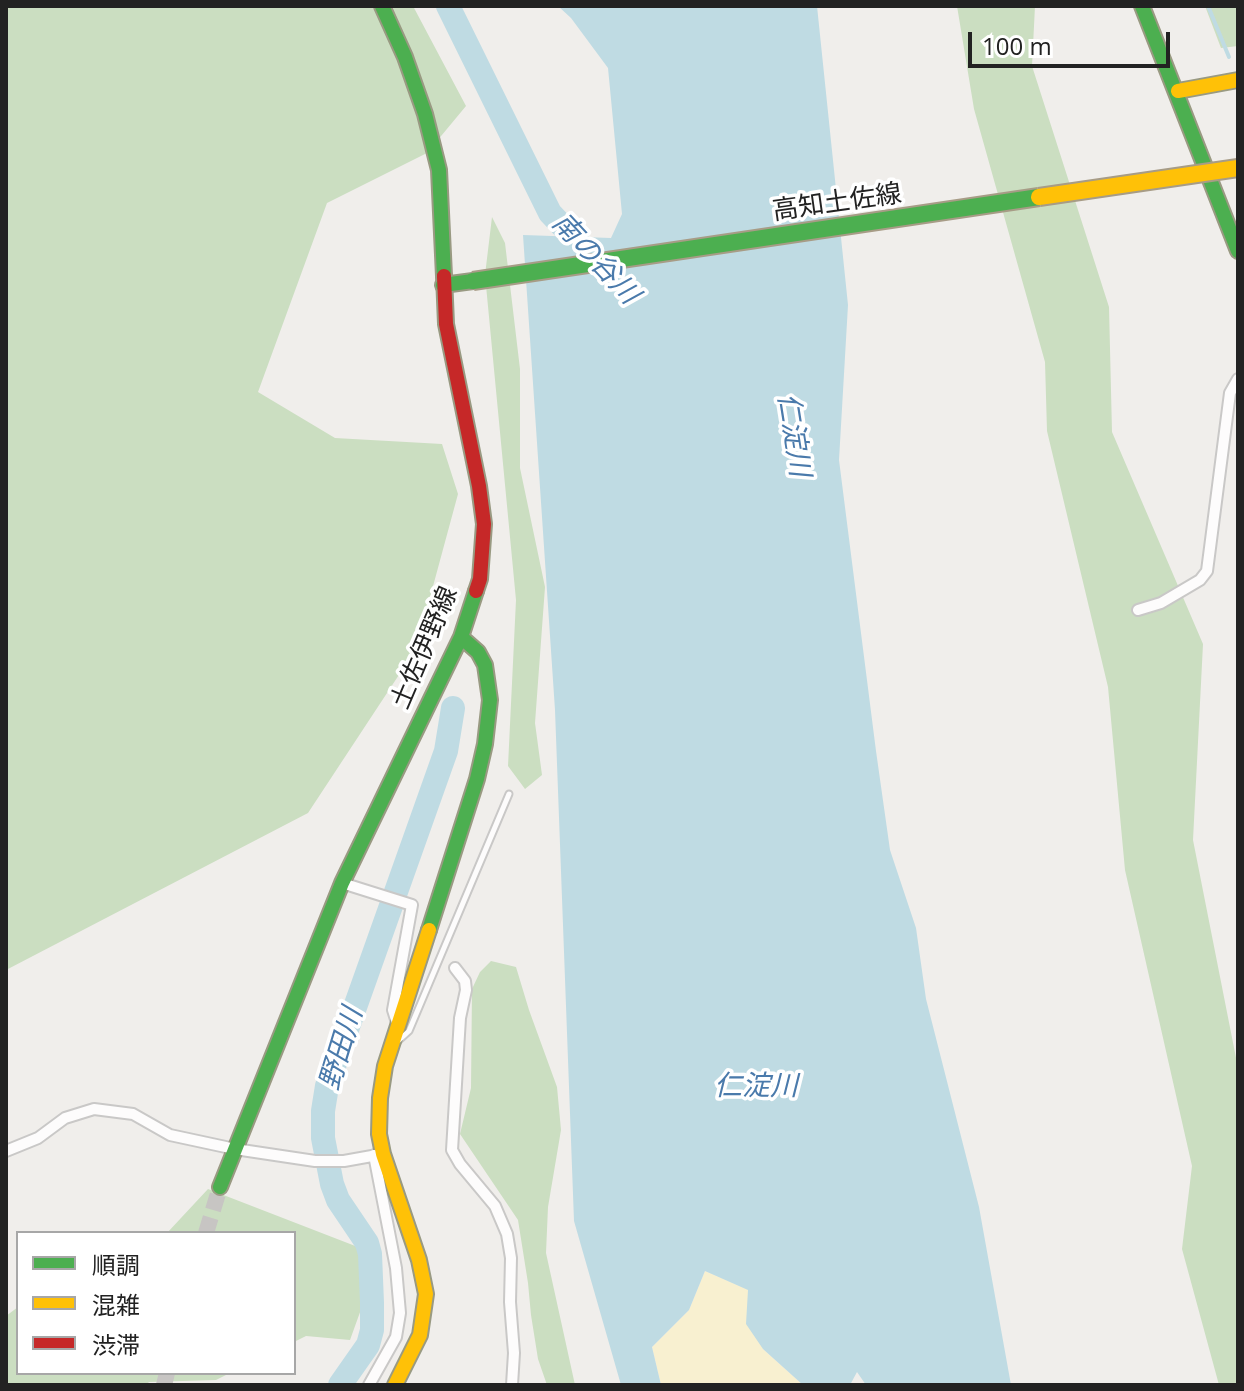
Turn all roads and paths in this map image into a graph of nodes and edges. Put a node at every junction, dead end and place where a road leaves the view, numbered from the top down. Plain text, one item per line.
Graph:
1 (382, 6) edge
2 (1142, 6) edge
3 (1238, 80) edge
4 (1178, 91) junction
5 (1238, 168) edge
6 (1238, 251) edge
7 (443, 285) junction
8 (1238, 379) edge
9 (1138, 610) dead end
10 (461, 637) junction
11 (509, 794) dead end
12 (342, 883) junction
13 (455, 968) dead end
14 (398, 1027) junction
15 (391, 1047) junction
16 (235, 1149) junction
17 (6, 1151) edge
18 (378, 1154) junction
19 (220, 1187) tunnel mouth
20 (369, 1385) edge
21 (395, 1385) edge
22 (512, 1385) edge

1 - 7 main road, 土佐伊野線
2 - 4 main road
3 - 4 main road
4 - 6 main road
5 - 7 main road, 高知土佐線, bridge
7 - 10 main road, 土佐伊野線
8 - 9 street
10 - 12 main road, 土佐伊野線
10 - 14 main road
11 - 15 lane
12 - 14 street
12 - 16 main road, 土佐伊野線
13 - 22 street
14 - 15 main road
15 - 18 main road
16 - 17 street
16 - 18 street
16 - 19 main road, 土佐伊野線
18 - 20 street
18 - 21 main road

